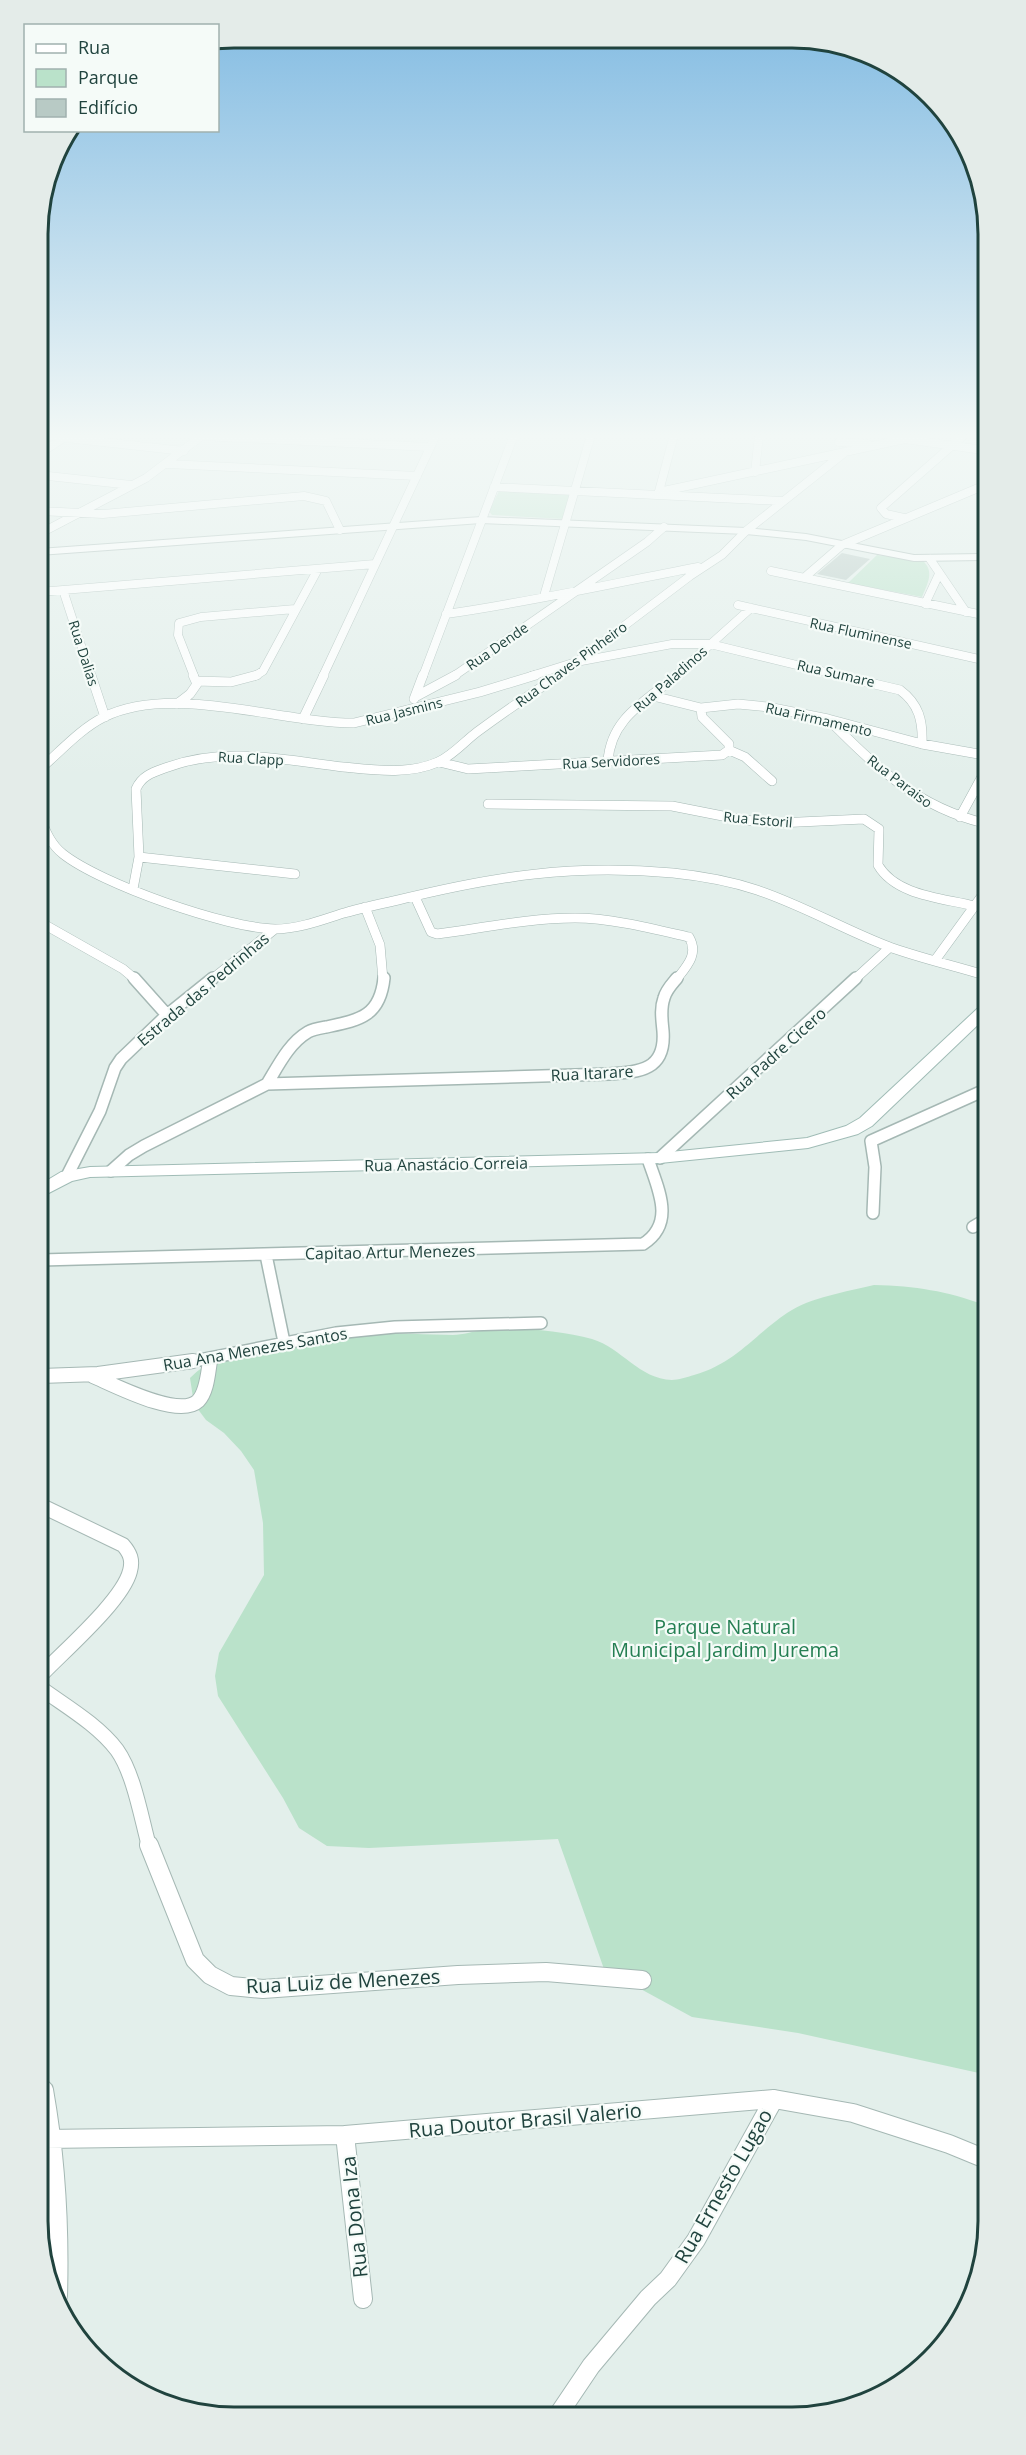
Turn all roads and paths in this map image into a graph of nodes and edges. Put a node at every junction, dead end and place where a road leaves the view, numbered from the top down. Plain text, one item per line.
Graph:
1 (72, 550) edge
2 (382, 550) edge
3 (470, 550) edge
4 (559, 550) edge
5 (633, 550) edge
6 (727, 550) edge
7 (837, 550) edge
8 (871, 550) edge
9 (48, 551) edge
10 (978, 557) edge
11 (930, 559) junction
12 (375, 564) junction
13 (704, 566) junction
14 (318, 569) junction
15 (673, 571) junction
16 (771, 571) dead end
17 (939, 574) junction
18 (690, 576) junction
19 (595, 577) junction
20 (805, 578) junction
21 (610, 583) junction
22 (578, 589) junction
23 (63, 590) junction
24 (48, 591) edge
25 (544, 596) junction
26 (925, 604) junction
27 (738, 605) dead end
28 (751, 608) junction
29 (295, 609) junction
30 (966, 612) junction
31 (446, 614) junction
32 (978, 614) edge
33 (710, 644) junction
34 (978, 659) edge
35 (576, 662) junction
36 (196, 681) junction
37 (653, 696) junction
38 (415, 697) junction
39 (177, 704) junction
40 (409, 708) junction
41 (701, 708) junction
42 (105, 717) junction
43 (303, 719) junction
44 (828, 719) junction
45 (922, 744) junction
46 (729, 750) junction
47 (978, 754) edge
48 (608, 761) junction
49 (438, 762) junction
50 (48, 763) edge
51 (772, 781) dead end
52 (978, 784) edge
53 (488, 804) dead end
54 (960, 817) junction
55 (978, 822) edge
56 (48, 836) edge
57 (139, 857) junction
58 (295, 874) dead end
59 (133, 889) junction
60 (415, 897) junction
61 (978, 901) edge
62 (974, 906) junction
63 (365, 907) junction
64 (48, 927) edge
65 (275, 929) junction
66 (890, 947) junction
67 (936, 959) junction
68 (978, 973) edge
69 (167, 1015) junction
70 (978, 1017) edge
71 (267, 1084) junction
72 (978, 1093) edge
73 (852, 1130) junction
74 (871, 1141) junction
75 (654, 1158) junction
76 (111, 1172) junction
77 (67, 1176) junction
78 (48, 1187) edge
79 (873, 1213) dead end
80 (978, 1224) edge
81 (973, 1227) dead end
82 (266, 1254) junction
83 (48, 1260) edge
84 (541, 1323) dead end
85 (284, 1342) junction
86 (211, 1358) junction
87 (90, 1374) junction
88 (48, 1376) edge
89 (48, 1509) edge
90 (48, 1668) edge
91 (48, 1694) edge
92 (642, 1980) dead end
93 (774, 2099) junction
94 (345, 2135) junction
95 (48, 2140) edge
96 (978, 2156) edge
97 (58, 2282) edge
98 (363, 2299) dead end
99 (563, 2407) edge

1 - 9 street
2 - 12 street
3 - 31 street
4 - 25 street
5 - 19 street, Rua Dende
6 - 13 street, Rua Chaves Pinheiro
7 - 20 street
8 - 11 street
10 - 11 street
11 - 17 street
12 - 14 street
12 - 43 street
13 - 15 street
13 - 18 street, Rua Chaves Pinheiro
14 - 23 street
14 - 29 street
15 - 18 street
15 - 21 street
16 - 20 street
17 - 26 street
17 - 30 street
18 - 35 street, Rua Chaves Pinheiro
19 - 21 street
19 - 22 street, Rua Dende
20 - 26 street
21 - 22 street
22 - 25 street
22 - 38 street, Rua Dende
23 - 24 street
23 - 42 street, Rua Dalias
25 - 31 street
26 - 30 street
27 - 28 street, Rua Fluminense
28 - 33 street, Rua Paladinos
28 - 34 street, Rua Fluminense
29 - 36 street
29 - 36 street
30 - 32 street
31 - 38 street
33 - 35 street, Rua Jasmins
33 - 37 street, Rua Paladinos
33 - 45 street, Rua Sumare
35 - 40 street, Rua Jasmins
35 - 49 street, Rua Chaves Pinheiro
36 - 39 street
37 - 41 street, Rua Firmamento
37 - 48 street, Rua Paladinos
38 - 40 street
39 - 42 street, Rua Jasmins
39 - 43 street, Rua Jasmins
40 - 43 street, Rua Jasmins
41 - 44 street, Rua Firmamento
41 - 46 street
42 - 50 street, Rua Jasmins
44 - 45 street, Rua Firmamento
44 - 54 street, Rua Paraiso
45 - 47 street, Rua Firmamento
46 - 48 street, Rua Servidores
46 - 51 street
48 - 49 street, Rua Servidores
49 - 57 street, Rua Clapp
52 - 54 street
53 - 62 street, Rua Estoril
54 - 55 street, Rua Paraiso
56 - 59 street
57 - 58 street
57 - 59 street, Rua Clapp
59 - 65 street
60 - 63 street
60 - 66 street
60 - 71 street, Rua Itarare
61 - 62 street
62 - 67 street
63 - 65 street
63 - 71 street
64 - 69 street
65 - 69 street, Estrada das Pedrinhas
66 - 67 street
66 - 75 street, Rua Padre Cicero
67 - 68 street
69 - 77 street, Estrada das Pedrinhas
70 - 73 main road, Rua Anastácio Correia
71 - 76 street, Rua Itarare
72 - 74 street
73 - 74 street
73 - 75 main road, Rua Anastácio Correia
74 - 79 street
75 - 76 main road, Rua Anastácio Correia
75 - 82 street, Capitao Artur Menezes
76 - 77 main road, Rua Anastácio Correia
77 - 78 main road, Rua Anastácio Correia
80 - 81 street
82 - 83 street, Capitao Artur Menezes
82 - 85 street
84 - 85 street, Rua Ana Menezes Santos
85 - 86 street, Rua Ana Menezes Santos
86 - 87 street, Rua Ana Menezes Santos
86 - 87 street
87 - 88 street, Rua Ana Menezes Santos
89 - 90 street
91 - 92 street, Rua Luiz de Menezes
93 - 94 street, Rua Doutor Brasil Valerio
93 - 96 street, Rua Doutor Brasil Valerio
93 - 99 street, Rua Ernesto Lugao
94 - 95 street, Rua Doutor Brasil Valerio
94 - 98 street, Rua Dona Iza
95 - 97 street

